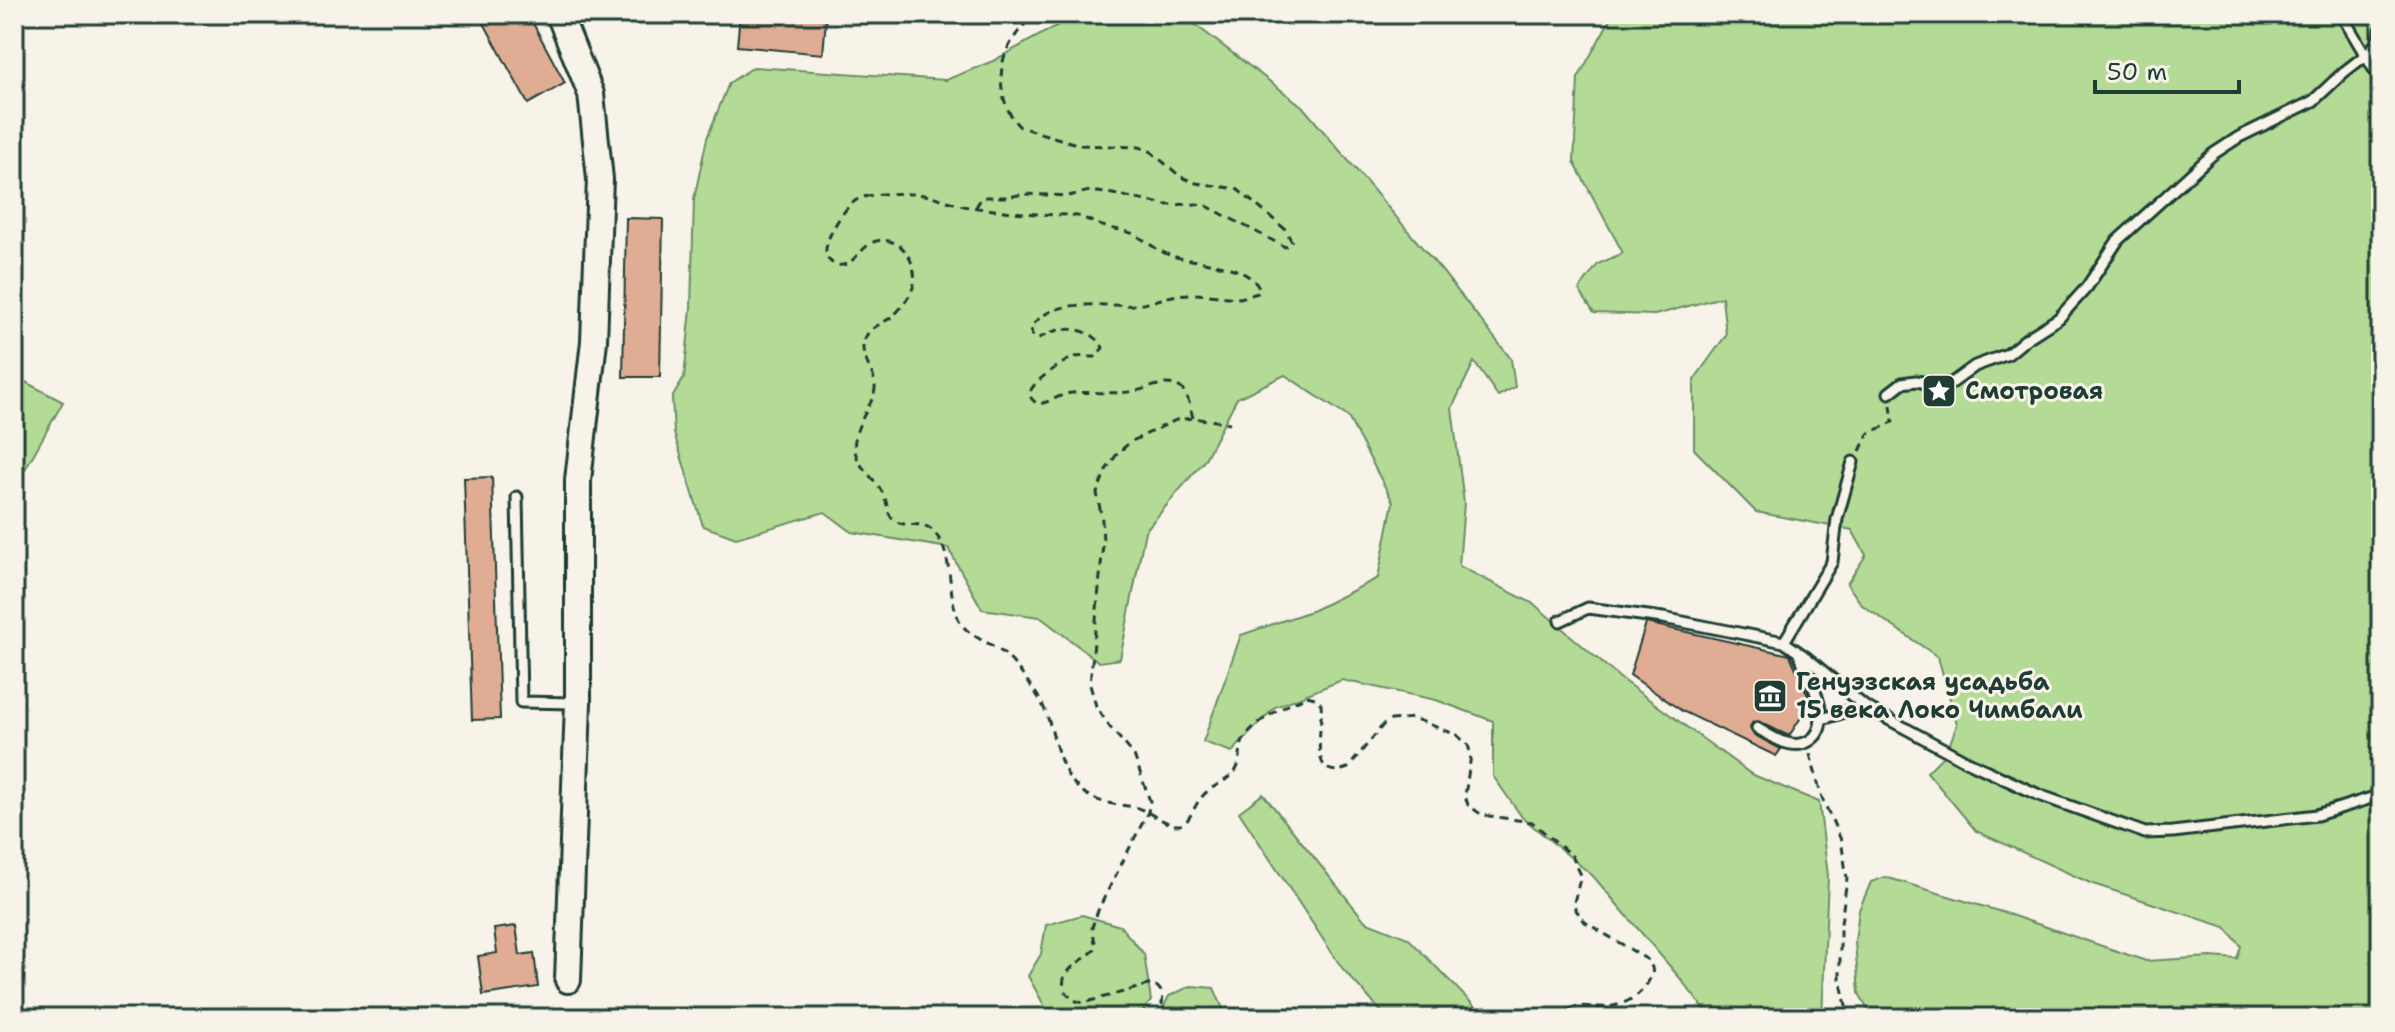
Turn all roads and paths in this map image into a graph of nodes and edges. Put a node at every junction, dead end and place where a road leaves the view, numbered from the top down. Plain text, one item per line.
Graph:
1 (559, 14) edge
2 (1033, 14) edge
3 (2341, 14) edge
4 (2381, 30) edge
5 (2366, 55) junction
6 (2381, 81) edge
7 (976, 207) junction
8 (1889, 393) joint
9 (1193, 418) junction
10 (1230, 423) dead end
11 (1853, 462) joint
12 (517, 497) dead end
13 (1560, 621) dead end
14 (1784, 642) junction
15 (1799, 653) junction
16 (578, 703) junction
17 (1864, 706) junction
18 (1822, 719) junction
19 (1757, 728) dead end
20 (1807, 742) junction
21 (2381, 795) edge
22 (1148, 812) junction
23 (568, 980) dead end
24 (1156, 1018) edge
25 (1561, 1018) edge
26 (1849, 1018) edge

1 - 16 street
2 - 7 path
3 - 5 lane
4 - 5 lane
5 - 6 lane
5 - 8 lane
7 - 9 path
7 - 22 path
8 - 11 path
9 - 10 path
9 - 22 path
11 - 14 lane
12 - 16 lane
13 - 14 lane
14 - 15 lane
15 - 17 lane
15 - 18 lane
16 - 23 street
17 - 18 lane
17 - 21 lane
18 - 20 lane
19 - 20 lane
20 - 26 path
22 - 24 path
22 - 25 path

